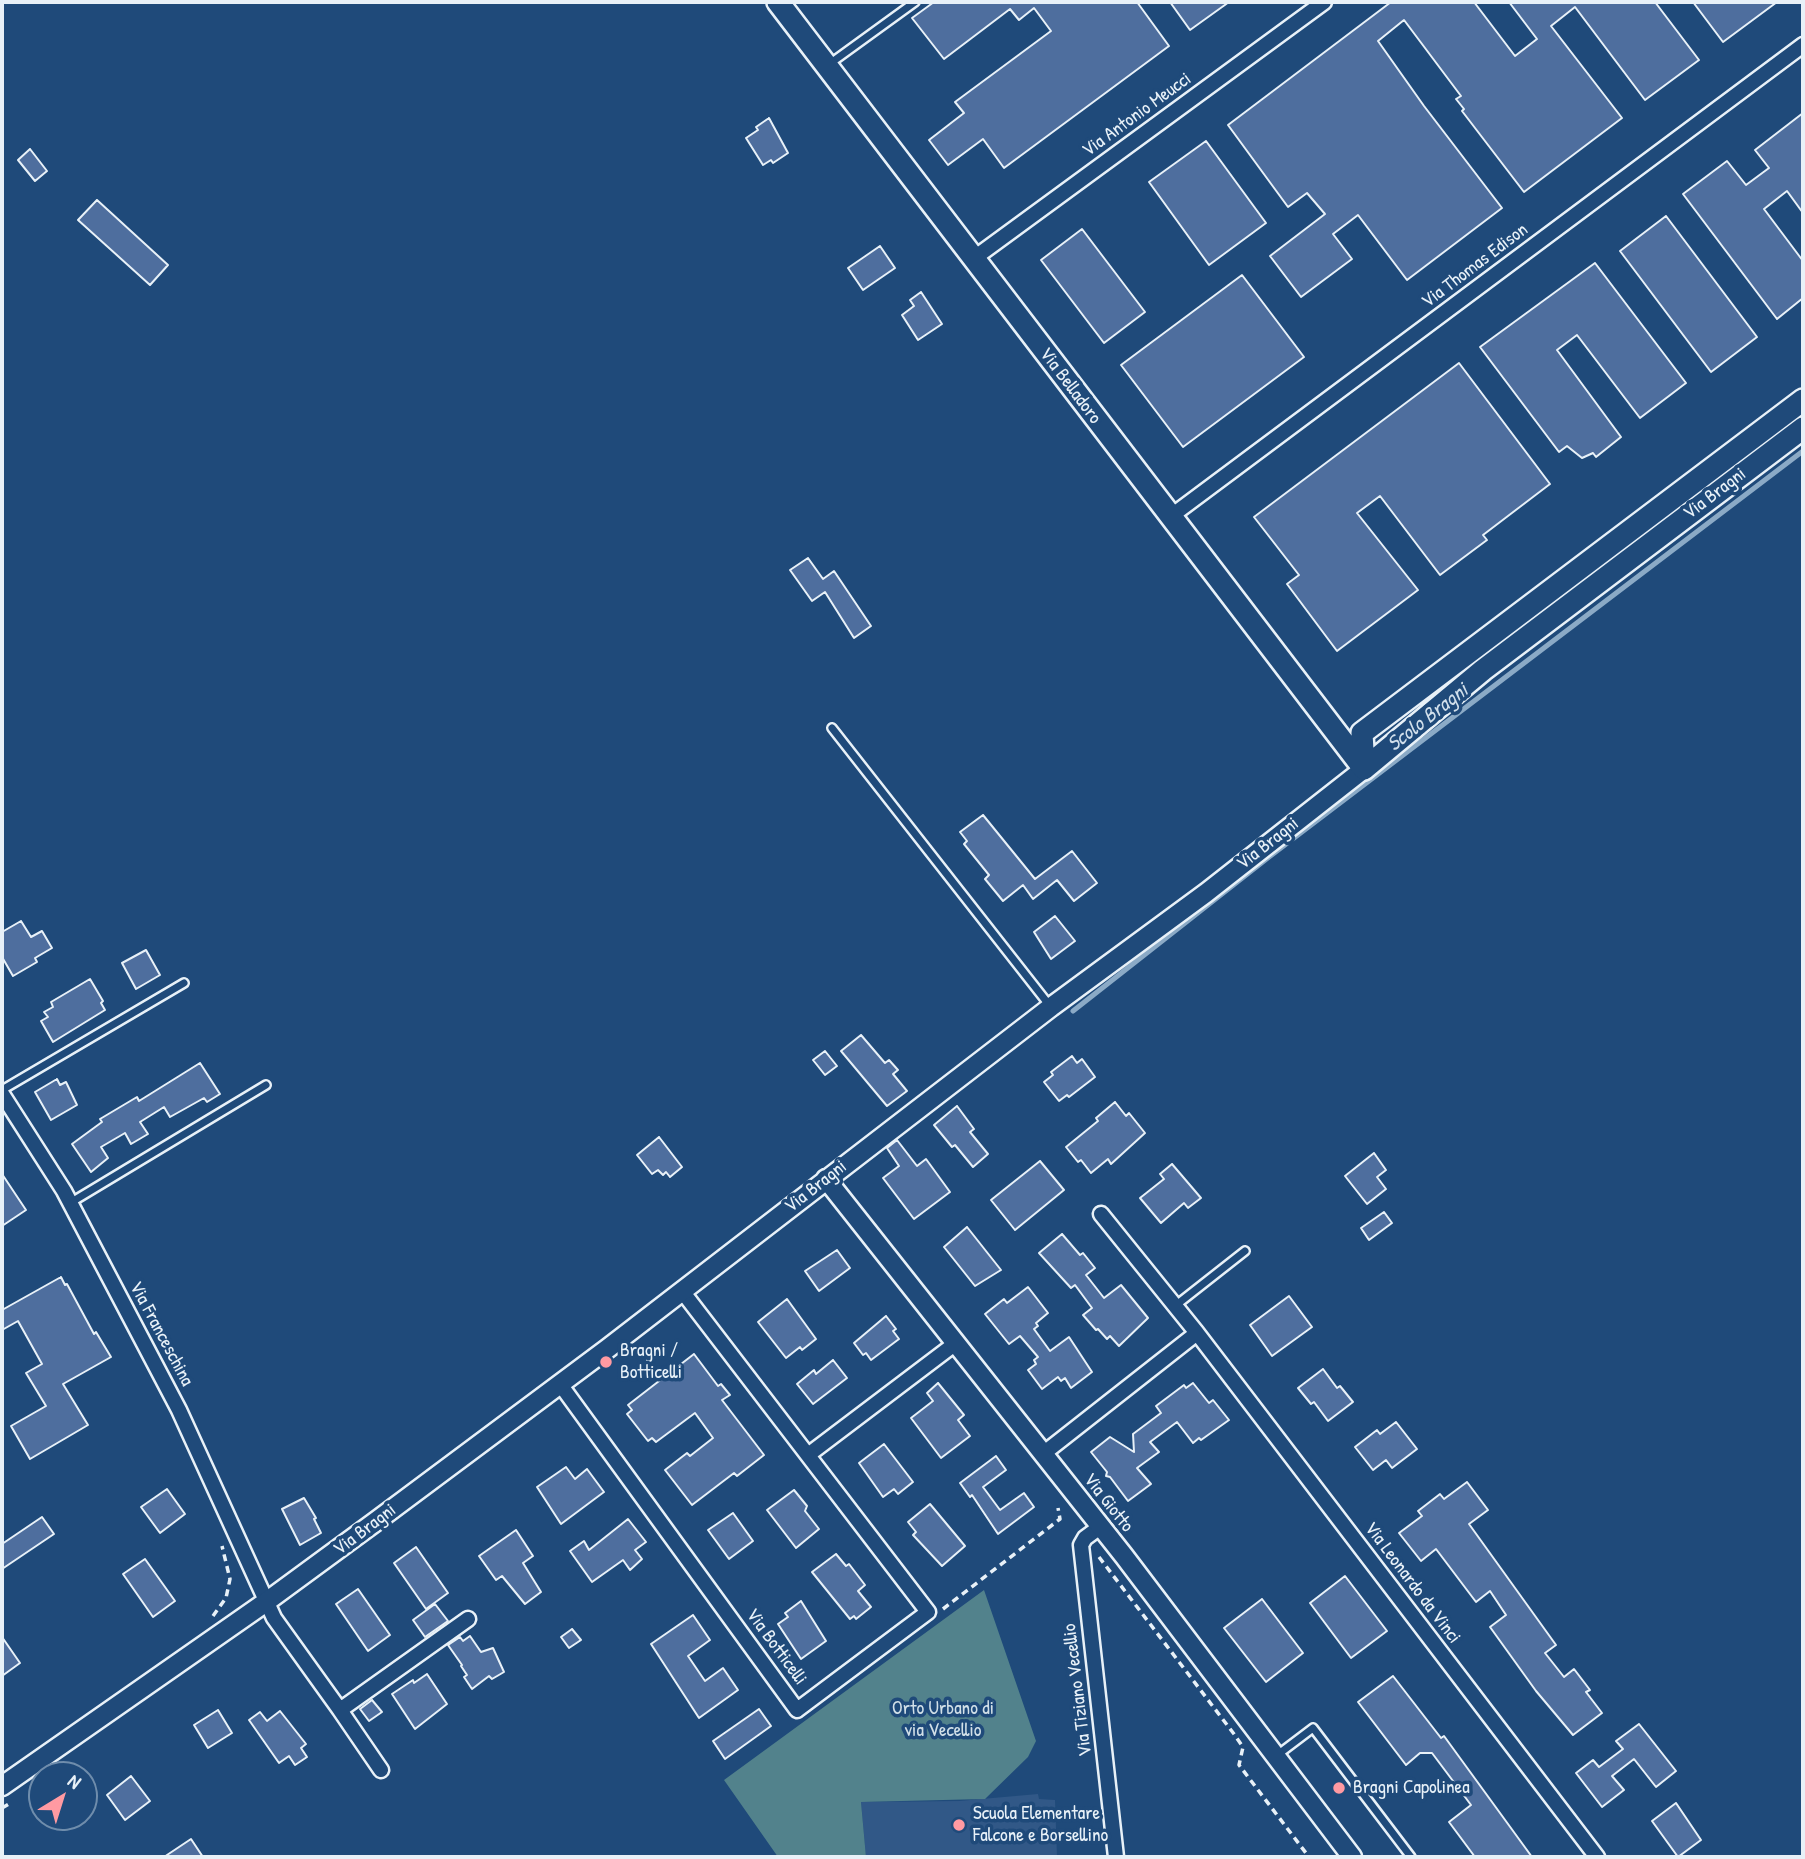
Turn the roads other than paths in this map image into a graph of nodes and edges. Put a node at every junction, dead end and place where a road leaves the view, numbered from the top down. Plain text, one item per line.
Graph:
1 (778, 2) edge
2 (915, 2) edge
3 (1324, 2) edge
4 (1803, 46) edge
5 (827, 66) junction
6 (973, 258) junction
7 (1803, 400) edge
8 (1803, 428) edge
9 (1170, 517) junction
10 (832, 729) dead end
11 (1353, 739) junction
12 (1364, 769) junction
13 (184, 984) dead end
14 (1051, 1007) junction
15 (266, 1085) dead end
16 (2, 1092) edge
17 (826, 1179) junction
18 (70, 1203) junction
19 (1101, 1214) dead end
20 (1245, 1251) dead end
21 (682, 1291) junction
22 (1175, 1306) junction
23 (1197, 1333) junction
24 (956, 1343) junction
25 (560, 1384) junction
26 (1041, 1453) junction
27 (808, 1455) junction
28 (1100, 1527) junction
29 (267, 1602) junction
30 (468, 1619) dead end
31 (340, 1710) junction
32 (1275, 1757) junction
33 (381, 1770) dead end
34 (2, 1786) edge
35 (1116, 1857) edge
36 (1352, 1857) edge
37 (1411, 1857) edge
38 (1597, 1857) edge

1 - 5 main road, Via Belladoro
2 - 5 lane
3 - 6 street, Via Antonio Meucci
4 - 9 street, Via Thomas Edison
5 - 6 main road, Via Belladoro
6 - 9 main road, Via Belladoro
7 - 11 main road, Via Bragni
8 - 12 main road, Via Bragni
9 - 11 main road, Via Belladoro
10 - 14 lane
11 - 12 main road
12 - 14 street, Via Bragni
13 - 16 lane
14 - 17 street, Via Bragni
15 - 18 lane
16 - 18 street, Via Franceschina
17 - 21 street, Via Bragni
17 - 24 street, Via Giotto
18 - 29 street, Via Franceschina
19 - 22 street, Via Leonardo da Vinci
20 - 22 lane
21 - 25 street, Via Bragni
21 - 27 street
22 - 23 street, Via Leonardo da Vinci
23 - 26 street
23 - 38 street, Via Leonardo da Vinci
24 - 26 street, Via Giotto
24 - 27 street
25 - 27 street, Via Botticelli
25 - 29 street, Via Bragni
26 - 28 street, Via Giotto
28 - 32 street, Via Giotto
28 - 35 street, Via Tiziano Vecellio
29 - 31 street
29 - 34 street, Via Bragni
30 - 31 street
31 - 33 street
32 - 36 street, Via Giotto
32 - 37 lane

